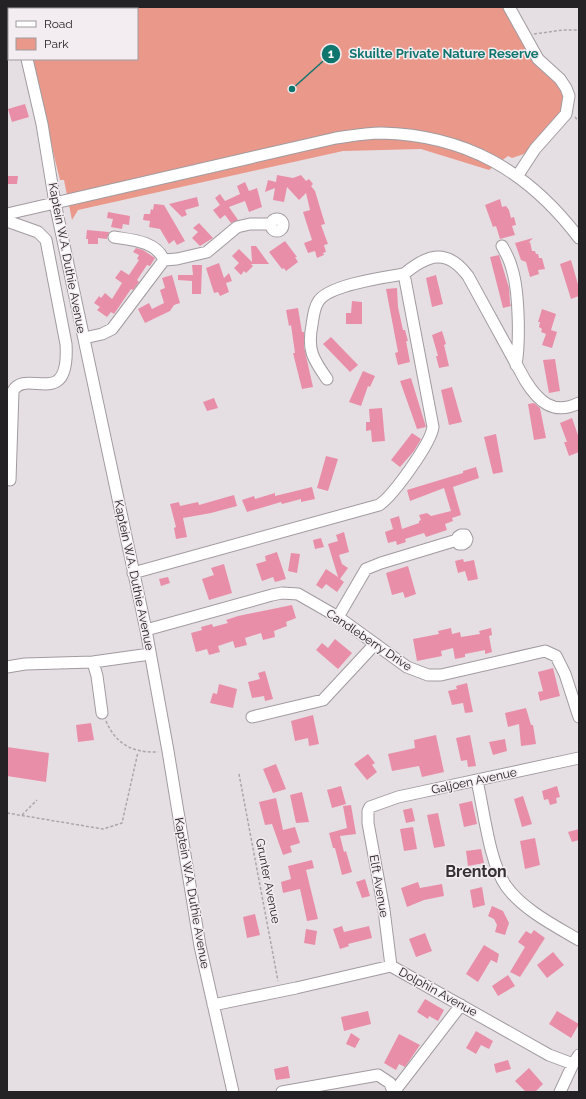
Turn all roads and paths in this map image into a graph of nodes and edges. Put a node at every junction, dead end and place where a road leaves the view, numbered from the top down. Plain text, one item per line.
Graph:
1 (509, 7) edge
2 (579, 30) edge
3 (526, 40) junction
4 (27, 60) edge
5 (518, 175) junction
6 (55, 203) junction
7 (7, 214) edge
8 (7, 221) edge
9 (271, 224) dead end
10 (114, 237) dead end
11 (579, 238) edge
12 (502, 246) dead end
13 (164, 260) junction
14 (404, 274) junction
15 (84, 338) junction
16 (516, 365) junction
17 (326, 379) dead end
18 (579, 403) edge
19 (10, 480) dead end
20 (457, 540) dead end
21 (133, 573) junction
22 (338, 617) junction
23 (146, 630) junction
24 (375, 644) junction
25 (150, 654) junction
26 (92, 662) junction
27 (7, 667) edge
28 (102, 713) joint
29 (252, 717) dead end
30 (579, 717) edge
31 (168, 751) junction
32 (138, 752) junction
33 (579, 758) edge
34 (239, 774) dead end
35 (477, 781) junction
36 (37, 800) dead end
37 (370, 807) joint
38 (7, 813) edge
39 (22, 815) junction
40 (579, 940) edge
41 (391, 966) junction
42 (279, 991) junction
43 (461, 1005) junction
44 (213, 1006) junction
45 (576, 1060) edge
46 (233, 1092) edge
47 (282, 1092) edge
48 (393, 1092) edge
49 (560, 1092) edge

1 - 3 street
2 - 3 path
3 - 5 street
4 - 6 street, Kaptein W.A. Duthie Avenue
5 - 6 street
5 - 11 street
6 - 7 street
6 - 15 street, Kaptein W.A. Duthie Avenue
8 - 19 street
9 - 13 street
10 - 13 street
12 - 16 street
13 - 15 street
14 - 16 street
14 - 17 street
14 - 21 street
15 - 21 street, Kaptein W.A. Duthie Avenue
16 - 18 street
20 - 22 street
21 - 23 street, Kaptein W.A. Duthie Avenue
22 - 23 street, Candleberry Drive
22 - 24 street, Candleberry Drive
23 - 25 street, Kaptein W.A. Duthie Avenue
24 - 29 street
24 - 30 street, Candleberry Drive
25 - 26 street
25 - 31 street, Kaptein W.A. Duthie Avenue
26 - 27 street
26 - 28 street
28 - 32 path
31 - 32 path
31 - 44 street, Kaptein W.A. Duthie Avenue
32 - 39 path
33 - 35 street, Galjoen Avenue
34 - 42 path, Grunter Avenue
35 - 37 street, Galjoen Avenue
35 - 40 street
36 - 39 path
37 - 41 street, Elft Avenue
38 - 39 path
41 - 42 street, Dolphin Avenue
41 - 43 street, Dolphin Avenue
42 - 44 street, Dolphin Avenue
43 - 45 street, Dolphin Avenue
43 - 48 street
44 - 46 street, Kaptein W.A. Duthie Avenue
45 - 49 street
47 - 48 street

